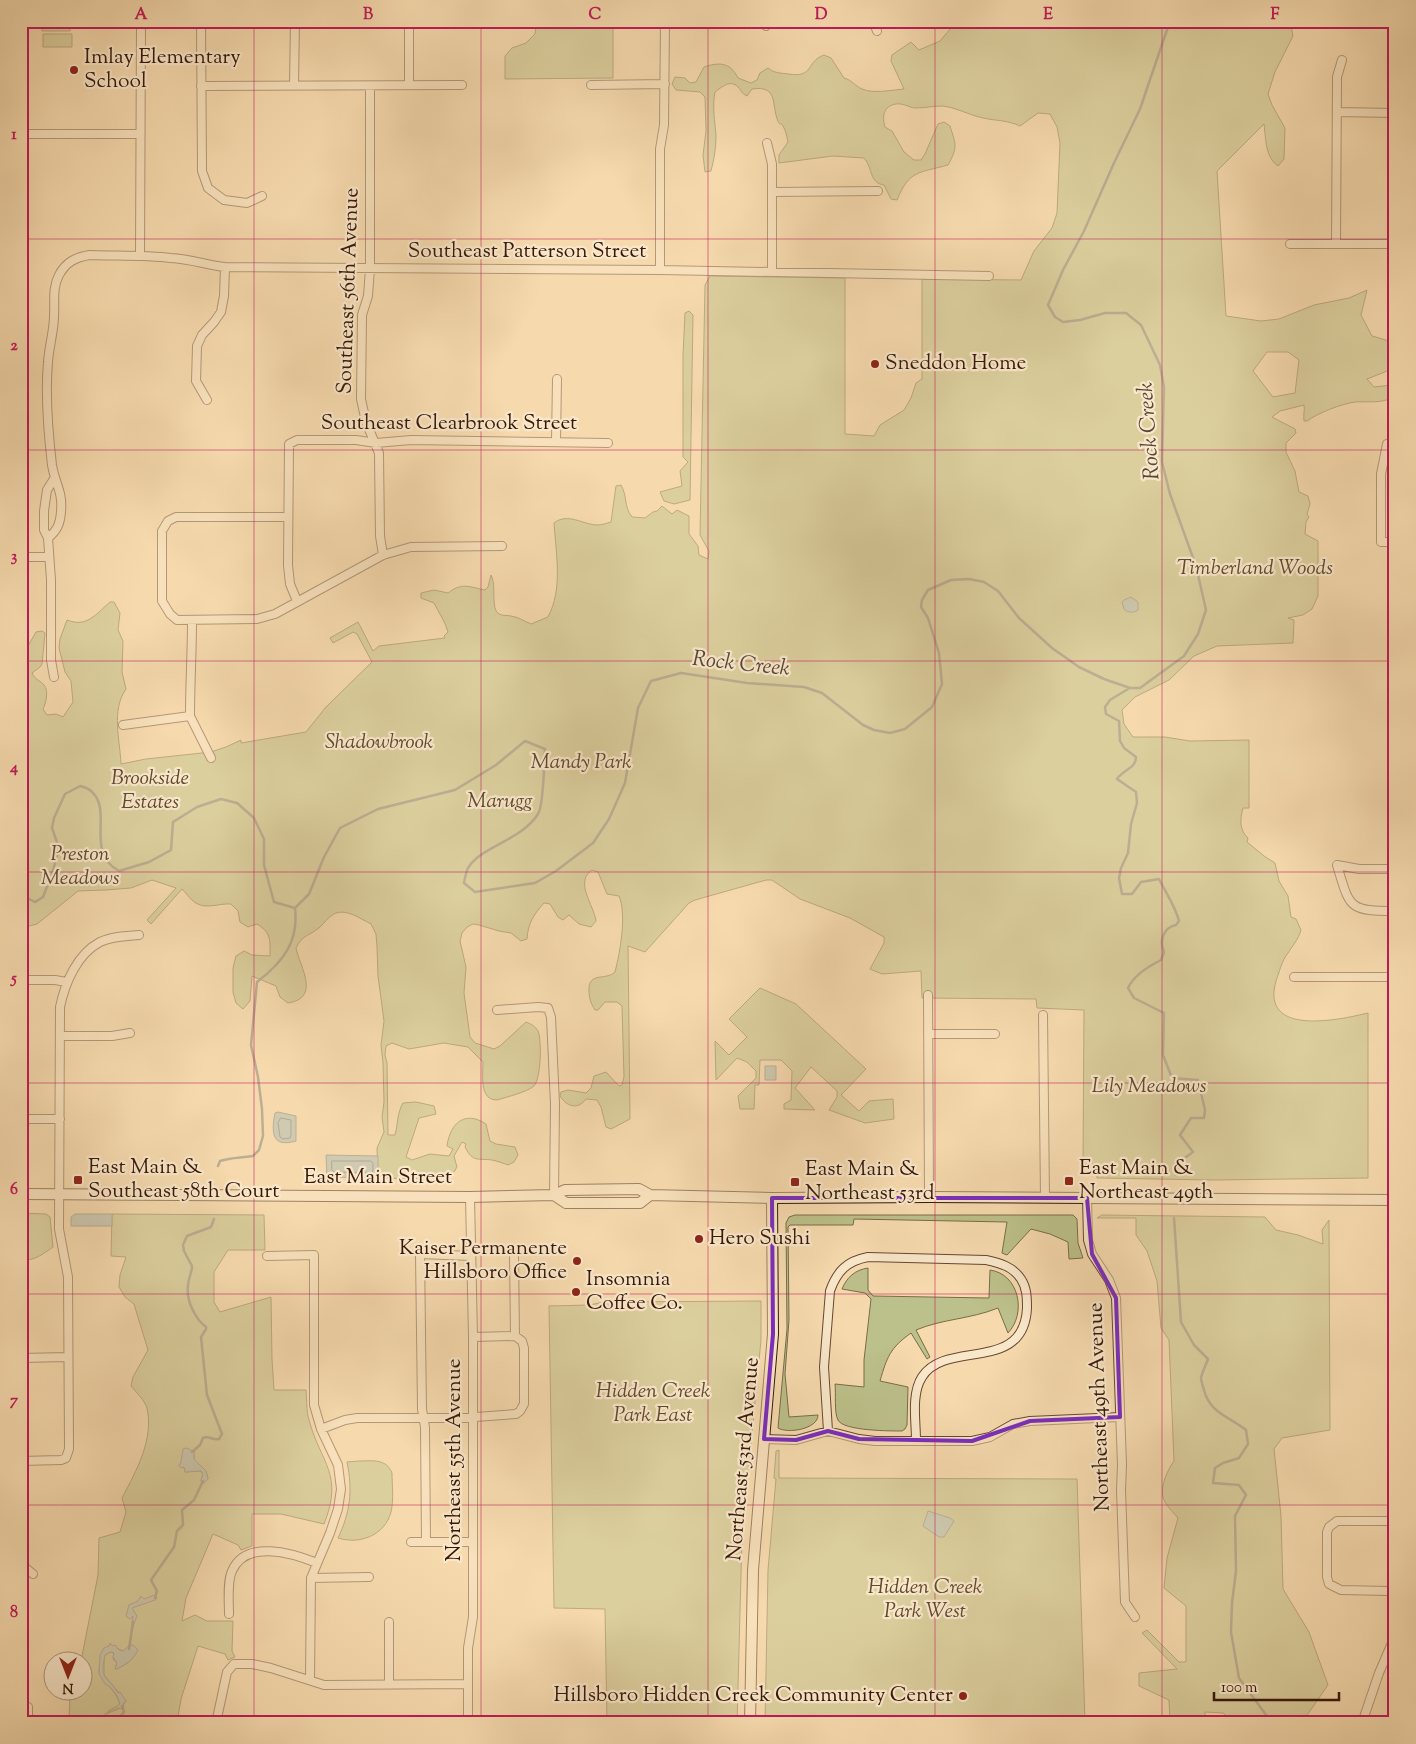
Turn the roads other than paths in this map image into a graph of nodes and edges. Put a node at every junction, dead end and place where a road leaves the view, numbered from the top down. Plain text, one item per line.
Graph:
1 (141, 21) edge
2 (201, 21) edge
3 (295, 21) edge
4 (409, 21) edge
5 (665, 21) edge
6 (872, 21) edge
7 (877, 30) dead end
8 (1342, 60) dead end
9 (591, 84) dead end
10 (665, 84) junction
11 (294, 85) junction
12 (409, 85) junction
13 (462, 85) dead end
14 (201, 86) junction
15 (370, 86) junction
16 (1336, 112) junction
17 (1395, 113) edge
18 (21, 134) edge
19 (140, 134) junction
20 (767, 143) dead end
21 (773, 192) junction
22 (878, 192) dead end
23 (262, 196) dead end
24 (1290, 244) dead end
25 (1336, 244) junction
26 (1395, 244) edge
27 (140, 256) junction
28 (225, 267) junction
29 (370, 269) junction
30 (660, 270) junction
31 (772, 272) junction
32 (990, 276) dead end
33 (557, 379) dead end
34 (207, 400) dead end
35 (556, 442) junction
36 (376, 443) junction
37 (608, 443) dead end
38 (1388, 444) dead end
39 (54, 479) junction
40 (287, 517) junction
41 (48, 538) junction
42 (1395, 542) edge
43 (502, 546) dead end
44 (383, 555) junction
45 (21, 557) edge
46 (48, 557) junction
47 (297, 600) junction
48 (192, 620) junction
49 (54, 677) dead end
50 (190, 716) junction
51 (123, 725) dead end
52 (211, 758) dead end
53 (1395, 870) edge
54 (1395, 911) edge
55 (139, 935) dead end
56 (1395, 960) edge
57 (1294, 977) dead end
58 (1393, 977) junction
59 (21, 980) edge
60 (66, 982) junction
61 (928, 995) dead end
62 (498, 1010) dead end
63 (1043, 1015) dead end
64 (130, 1033) dead end
65 (928, 1034) junction
66 (995, 1034) dead end
67 (60, 1036) junction
68 (1395, 1050) edge
69 (21, 1119) edge
70 (60, 1119) junction
71 (21, 1194) edge
72 (60, 1194) junction
73 (554, 1195) junction
74 (470, 1197) junction
75 (929, 1197) junction
76 (772, 1198) junction
77 (1045, 1198) junction
78 (1087, 1198) junction
79 (1395, 1200) edge
80 (514, 1255) dead end
81 (267, 1256) dead end
82 (471, 1256) junction
83 (515, 1336) junction
84 (473, 1337) junction
85 (68, 1357) junction
86 (21, 1358) edge
87 (473, 1416) junction
88 (424, 1418) junction
89 (1120, 1418) junction
90 (321, 1429) junction
91 (828, 1431) junction
92 (764, 1439) junction
93 (916, 1440) junction
94 (21, 1461) edge
95 (1395, 1521) edge
96 (411, 1542) dead end
97 (426, 1542) junction
98 (473, 1542) junction
99 (316, 1563) junction
100 (21, 1564) edge
101 (33, 1574) dead end
102 (369, 1577) dead end
103 (311, 1578) junction
104 (1395, 1593) edge
105 (229, 1614) dead end
106 (1135, 1617) dead end
107 (389, 1622) dead end
108 (1395, 1636) edge
109 (310, 1680) junction
110 (390, 1684) junction
111 (468, 1684) junction
112 (28, 1707) dead end
113 (28, 1723) edge
114 (216, 1723) edge
115 (468, 1723) edge
116 (750, 1723) edge
117 (1362, 1723) edge

1 - 19 street
2 - 14 street
3 - 11 street
4 - 12 street
5 - 10 street
6 - 7 street
8 - 16 street
9 - 10 street
10 - 30 street
11 - 14 street
11 - 15 street
12 - 13 street
12 - 15 street
14 - 23 street
15 - 29 street, Southeast 56th Avenue
16 - 17 street
16 - 25 street
18 - 19 street
19 - 27 street
20 - 21 street
21 - 22 street
21 - 31 street
24 - 25 street
25 - 26 street
27 - 28 street, Southeast Patterson Street
27 - 39 street, Southeast Patterson Street
28 - 29 street, Southeast Patterson Street
28 - 34 street
29 - 30 street, Southeast Patterson Street
29 - 36 street, Southeast 56th Avenue
30 - 31 street, Southeast Patterson Street
31 - 32 street, Southeast Patterson Street
33 - 35 street
35 - 36 street, Southeast Clearbrook Street
35 - 37 street, Southeast Clearbrook Street
36 - 40 street, Southeast Clearbrook Street
36 - 44 street, Southeast 56th Avenue
38 - 42 street
39 - 41 street
39 - 41 street
40 - 47 street
40 - 48 street
41 - 46 street
43 - 44 street
44 - 47 street
45 - 46 street
46 - 49 street
47 - 48 street
48 - 50 street
50 - 51 street
50 - 52 street
53 - 54 street
55 - 60 street
56 - 58 street
57 - 58 street
58 - 68 street
59 - 60 street
60 - 67 street
61 - 65 street
62 - 73 street
63 - 77 street
64 - 67 street
65 - 66 street
65 - 75 street
67 - 70 street
69 - 70 street
70 - 72 street
71 - 72 main road, East Main Street
72 - 74 main road, East Main Street
72 - 85 street
73 - 74 main road, East Main Street
73 - 76 main road, East Main Street
74 - 82 street, Northeast 55th Avenue
75 - 76 main road, East Main Street
75 - 77 main road, East Main Street
76 - 92 main road, Northeast 53rd Avenue
77 - 78 main road, East Main Street
78 - 79 main road, East Main Street
78 - 89 street, Northeast 49th Avenue
80 - 83 street
81 - 90 street
82 - 84 street, Northeast 55th Avenue
82 - 88 street
83 - 84 street
83 - 87 street
84 - 87 street, Northeast 55th Avenue
85 - 86 street
85 - 94 street
87 - 88 street
87 - 98 street, Northeast 55th Avenue
88 - 90 street
88 - 97 street
89 - 93 street
89 - 106 street, Northeast 49th Avenue
90 - 99 street
91 - 92 street
91 - 93 street
91 - 93 street
92 - 116 main road, Northeast 53rd Avenue
95 - 104 street
96 - 97 street
97 - 98 street
98 - 111 street, Northeast 55th Avenue
99 - 103 street
99 - 105 street
100 - 101 street
102 - 103 street
103 - 109 street
107 - 110 street
108 - 117 street
109 - 110 street
109 - 114 street
110 - 111 street
111 - 115 street, Northeast 55th Avenue
112 - 113 street

